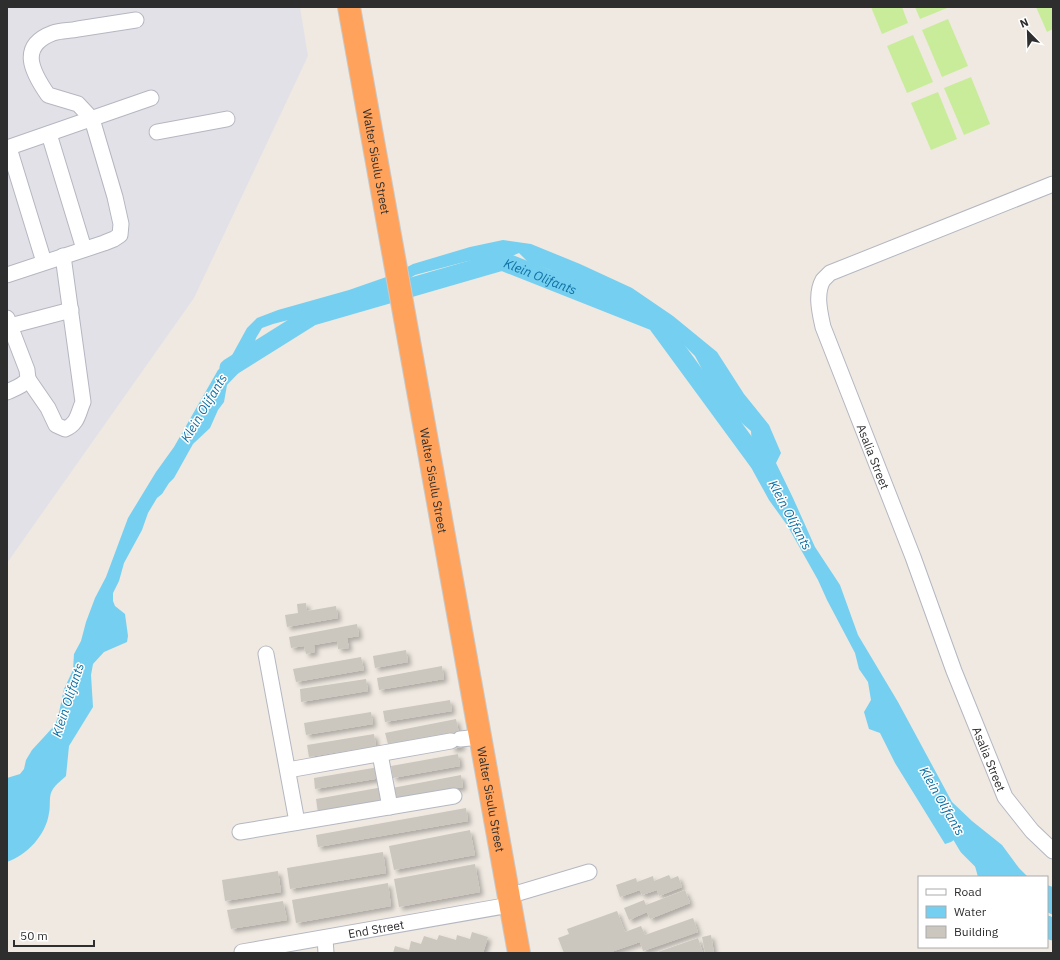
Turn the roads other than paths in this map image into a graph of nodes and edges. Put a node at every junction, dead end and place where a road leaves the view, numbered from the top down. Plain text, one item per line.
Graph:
1 (349, 7) edge
2 (136, 20) dead end
3 (151, 98) dead end
4 (92, 119) junction
5 (227, 119) dead end
6 (157, 132) dead end
7 (49, 134) junction
8 (8, 148) edge
9 (1053, 184) edge
10 (84, 249) junction
11 (64, 256) junction
12 (44, 262) junction
13 (7, 274) edge
14 (70, 310) junction
15 (8, 322) edge
16 (28, 379) junction
17 (7, 392) edge
18 (266, 654) dead end
19 (464, 739) junction
20 (380, 754) junction
21 (288, 770) junction
22 (454, 796) dead end
23 (390, 807) junction
24 (297, 822) junction
25 (240, 832) dead end
26 (1053, 851) edge
27 (589, 872) dead end
28 (509, 901) junction
29 (325, 938) junction
30 (242, 952) edge
31 (326, 953) edge
32 (519, 953) edge

1 - 19 highway, Walter Sisulu Street
2 - 4 street
3 - 4 street
4 - 7 street
4 - 10 street
5 - 6 street
7 - 8 street
7 - 10 street
8 - 12 street
9 - 26 street, Asalia Street
10 - 11 street
11 - 12 street
11 - 14 street
12 - 13 street
14 - 15 street
14 - 16 street
15 - 16 street
16 - 17 street
18 - 21 street
19 - 20 street
19 - 28 highway, Walter Sisulu Street
20 - 21 street
20 - 23 street
21 - 24 street
22 - 23 street
23 - 24 street
24 - 25 street
27 - 28 street, End Street
28 - 29 street, End Street
28 - 32 highway, Walter Sisulu Street
29 - 30 street, End Street
29 - 31 street

